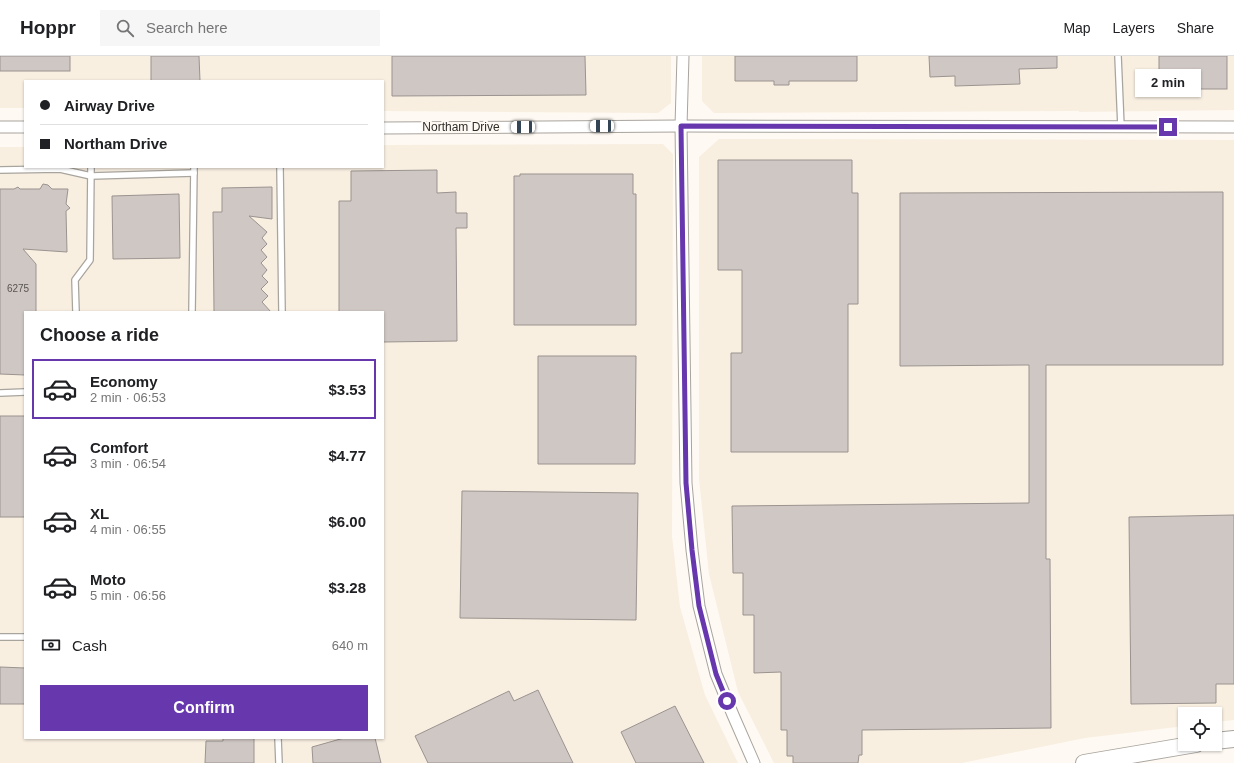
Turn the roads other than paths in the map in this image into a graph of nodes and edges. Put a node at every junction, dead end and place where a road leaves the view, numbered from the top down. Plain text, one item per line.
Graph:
1 (683, 56) edge
2 (1118, 56) edge
3 (681, 126) junction
4 (0, 127) edge
5 (24, 127) edge
6 (1121, 127) junction
7 (1234, 127) edge
8 (384, 128) edge
9 (32, 168) edge
10 (91, 168) edge
11 (280, 168) edge
12 (0, 170) edge
13 (194, 170) edge
14 (91, 176) junction
15 (76, 311) edge
16 (192, 311) edge
17 (282, 311) edge
18 (24, 392) edge
19 (0, 393) edge
20 (0, 637) edge
21 (24, 637) edge
22 (278, 739) edge
23 (1234, 739) edge
24 (1222, 740) edge
25 (1178, 747) edge
26 (279, 763) edge
27 (754, 763) edge
28 (1084, 763) edge

1 - 3 street
2 - 6 lane
3 - 6 street, Northam Drive
3 - 8 street, Northam Drive
3 - 27 street
4 - 5 street
6 - 7 street, Northam Drive
9 - 12 lane
9 - 14 lane
10 - 14 lane
11 - 17 lane
13 - 14 lane
13 - 16 lane
14 - 15 lane
18 - 19 lane
20 - 21 lane
22 - 26 lane
23 - 24 street
25 - 28 street

